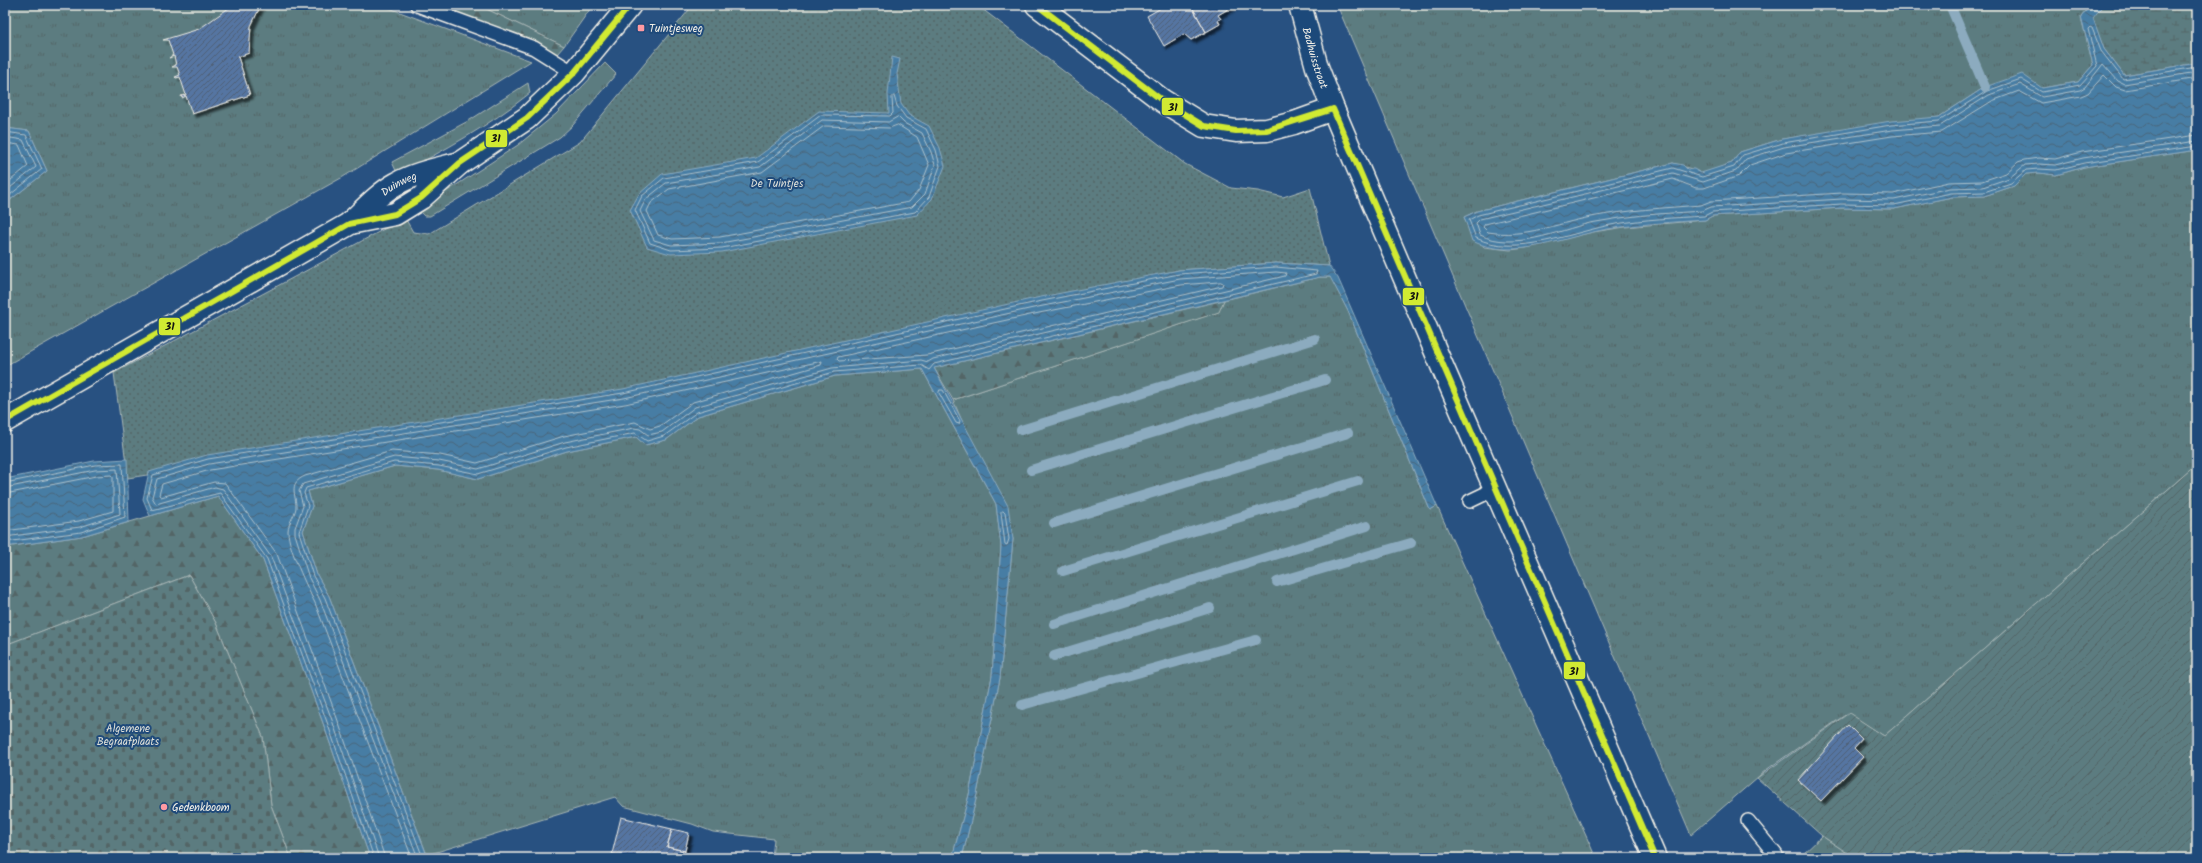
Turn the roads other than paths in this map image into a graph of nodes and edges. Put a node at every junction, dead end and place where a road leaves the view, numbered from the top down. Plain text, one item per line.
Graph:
1 (417, 5) edge
2 (630, 5) edge
3 (1037, 5) edge
4 (1300, 5) edge
5 (574, 73) junction
6 (1333, 110) junction
7 (5, 421) edge
8 (1495, 489) junction
9 (1470, 501) dead end
10 (1748, 821) dead end
11 (1655, 858) edge
12 (1773, 858) edge

1 - 5 lane
2 - 5 street, Duinweg
3 - 6 street
4 - 6 street, Badhuisstraat
5 - 7 street, Duinweg
6 - 8 street, Badhuisstraat
8 - 9 lane
8 - 11 street, Badhuisstraat
10 - 12 lane

